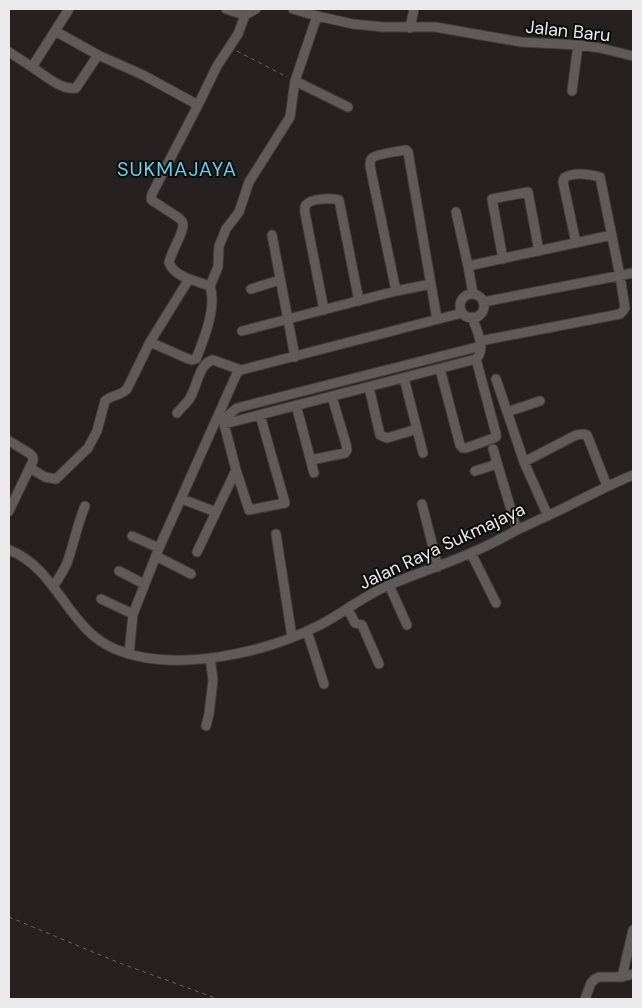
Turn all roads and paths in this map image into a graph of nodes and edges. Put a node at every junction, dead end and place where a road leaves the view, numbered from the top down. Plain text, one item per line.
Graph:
1 (69, 9) edge
2 (226, 9) edge
3 (256, 9) edge
4 (293, 9) edge
5 (414, 9) edge
6 (245, 15) junction
7 (316, 16) junction
8 (410, 28) junction
9 (55, 32) junction
10 (578, 45) junction
11 (230, 47) junction
12 (9, 52) edge
13 (98, 55) junction
14 (633, 56) edge
15 (32, 67) junction
16 (295, 81) junction
17 (572, 92) dead end
18 (198, 105) junction
19 (348, 107) dead end
20 (456, 212) dead end
21 (272, 235) dead end
22 (612, 235) junction
23 (576, 243) junction
24 (539, 251) junction
25 (503, 258) junction
26 (468, 266) junction
27 (633, 273) edge
28 (620, 276) junction
29 (189, 279) junction
30 (280, 280) junction
31 (431, 284) junction
32 (210, 286) junction
33 (251, 289) dead end
34 (396, 291) junction
35 (473, 294) junction
36 (359, 301) junction
37 (483, 302) junction
38 (324, 310) junction
39 (462, 313) junction
40 (472, 317) junction
41 (288, 318) junction
42 (437, 319) junction
43 (242, 331) dead end
44 (150, 342) junction
45 (480, 344) junction
46 (295, 357) junction
47 (476, 359) junction
48 (440, 369) junction
49 (241, 370) junction
50 (404, 378) junction
51 (496, 379) dead end
52 (368, 387) junction
53 (332, 397) junction
54 (540, 402) dead end
55 (296, 405) junction
56 (507, 412) junction
57 (177, 413) dead end
58 (260, 415) junction
59 (224, 424) junction
60 (417, 429) junction
61 (9, 441) edge
62 (493, 449) dead end
63 (423, 453) dead end
64 (311, 460) junction
65 (524, 462) junction
66 (497, 464) junction
67 (30, 468) junction
68 (236, 470) junction
69 (475, 471) dead end
70 (314, 473) dead end
71 (633, 475) edge
72 (607, 486) junction
73 (182, 499) junction
74 (422, 504) dead end
75 (85, 506) dead end
76 (9, 511) edge
77 (216, 512) junction
78 (548, 516) junction
79 (517, 530) junction
80 (276, 534) dead end
81 (132, 536) dead end
82 (9, 550) edge
83 (157, 552) junction
84 (197, 552) dead end
85 (471, 553) junction
86 (438, 567) junction
87 (119, 571) dead end
88 (191, 574) dead end
89 (144, 584) junction
90 (389, 585) junction
91 (53, 587) junction
92 (101, 599) dead end
93 (496, 603) dead end
94 (348, 609) junction
95 (133, 614) junction
96 (407, 625) dead end
97 (307, 631) junction
98 (292, 637) junction
99 (129, 654) junction
100 (210, 658) junction
101 (379, 664) dead end
102 (324, 684) dead end
103 (206, 726) dead end
104 (9, 916) edge
105 (633, 930) edge
106 (633, 974) edge
107 (622, 977) junction
108 (218, 999) edge
109 (585, 999) edge

1 - 9 street
2 - 6 street
3 - 6 street
4 - 7 street, Jalan Baru
5 - 8 street
6 - 11 street
7 - 8 street, Jalan Baru
7 - 16 street
8 - 10 street, Jalan Baru
9 - 13 street
9 - 15 street
10 - 14 street, Jalan Baru
10 - 17 street
11 - 16 path
11 - 18 street
12 - 15 street
13 - 15 street
13 - 18 street
16 - 19 street
16 - 32 street
18 - 29 street
20 - 26 street
21 - 30 street
22 - 23 street
22 - 23 street
22 - 28 street
23 - 24 street
24 - 25 street
24 - 25 street
25 - 26 street
26 - 35 street
27 - 28 street
28 - 37 street
28 - 45 street
29 - 32 street
29 - 44 street
30 - 33 street
30 - 41 street
31 - 34 street
31 - 34 street
31 - 42 street
32 - 44 street
34 - 36 street
35 - 37 street
35 - 39 street
36 - 38 street
36 - 38 street
37 - 40 street
38 - 41 street
39 - 40 street
39 - 42 street
40 - 45 street
41 - 43 street
41 - 46 street
42 - 46 street
44 - 67 street
45 - 47 street
45 - 59 street
46 - 49 street
47 - 48 street
47 - 48 street
48 - 50 street
49 - 57 street
49 - 73 street
50 - 52 street
50 - 60 street
51 - 56 street
52 - 53 street
52 - 60 street
53 - 55 street
53 - 64 street
54 - 56 street
55 - 58 street
55 - 64 street
56 - 65 street
58 - 59 street
58 - 68 street
59 - 68 street
60 - 63 street
61 - 67 street
62 - 66 street
64 - 70 street
65 - 72 street
65 - 78 street
66 - 69 street
66 - 79 street
67 - 76 street
68 - 77 street
71 - 72 street, Jalan Raya Sukmajaya
72 - 78 street, Jalan Raya Sukmajaya
73 - 77 street
73 - 83 street
74 - 86 street
75 - 91 street
77 - 84 street
78 - 79 street, Jalan Raya Sukmajaya
79 - 85 street, Jalan Raya Sukmajaya
80 - 98 street
81 - 83 street
82 - 91 street, Jalan Raya Sukmajaya
83 - 88 street
83 - 89 street
85 - 86 street, Jalan Raya Sukmajaya
85 - 93 street
86 - 90 street, Jalan Raya Sukmajaya
87 - 89 street
89 - 95 street
90 - 94 street, Jalan Raya Sukmajaya
90 - 96 street
91 - 99 street, Jalan Raya Sukmajaya
92 - 95 street
94 - 97 street, Jalan Raya Sukmajaya
94 - 101 street
95 - 99 street
97 - 98 street, Jalan Raya Sukmajaya
97 - 102 street
98 - 100 street, Jalan Raya Sukmajaya
99 - 100 street, Jalan Raya Sukmajaya
100 - 103 street
104 - 108 path
105 - 107 street
106 - 107 street
107 - 109 street

